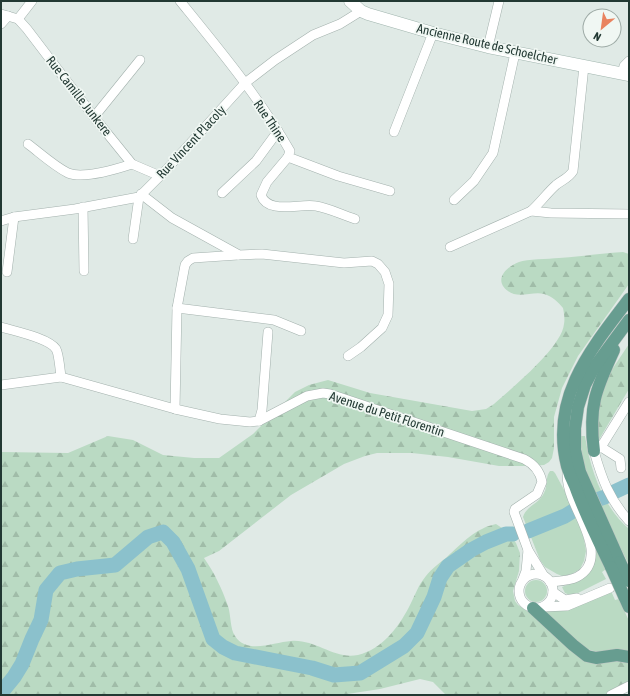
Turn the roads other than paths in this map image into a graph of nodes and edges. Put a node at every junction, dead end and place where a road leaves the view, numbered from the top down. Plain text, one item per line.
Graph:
1 (32, 1) edge
2 (180, 1) edge
3 (350, 1) edge
4 (499, 1) edge
5 (361, 11) junction
6 (4, 15) edge
7 (18, 19) junction
8 (1, 24) edge
9 (433, 34) junction
10 (488, 47) junction
11 (515, 53) junction
12 (140, 60) dead end
13 (629, 61) edge
14 (584, 66) junction
15 (625, 74) edge
16 (245, 83) junction
17 (94, 118) junction
18 (278, 131) junction
19 (394, 132) dead end
20 (28, 144) dead end
21 (288, 158) junction
22 (132, 164) junction
23 (160, 176) junction
24 (390, 192) dead end
25 (222, 193) dead end
26 (140, 196) junction
27 (454, 200) dead end
28 (83, 207) junction
29 (531, 211) junction
30 (629, 214) edge
31 (14, 217) junction
32 (355, 219) dead end
33 (1, 221) edge
34 (133, 239) dead end
35 (450, 247) dead end
36 (239, 255) junction
37 (84, 271) dead end
38 (7, 272) dead end
39 (629, 299) edge
40 (177, 308) junction
41 (628, 322) edge
42 (1, 327) edge
43 (301, 331) dead end
44 (268, 332) dead end
45 (348, 356) dead end
46 (61, 377) junction
47 (1, 385) edge
48 (629, 402) edge
49 (175, 409) junction
50 (259, 420) junction
51 (598, 449) junction
52 (621, 468) dead end
53 (579, 494) junction
54 (588, 516) junction
55 (629, 521) edge
56 (528, 550) junction
57 (616, 565) junction
58 (523, 579) junction
59 (547, 579) junction
60 (629, 581) edge
61 (553, 592) junction
62 (627, 601) edge
63 (538, 607) junction
64 (629, 657) edge
65 (628, 689) edge
66 (611, 695) edge

1 - 7 street
2 - 16 street, Rue Thine
3 - 5 main road, Ancienne Route de Schoelcher
4 - 10 street
5 - 9 main road, Ancienne Route de Schoelcher
5 - 16 street, Rue Vincent Placoly
6 - 7 street
6 - 8 street
7 - 17 street, Rue Camille Junkere
9 - 10 main road, Ancienne Route de Schoelcher
9 - 19 street
10 - 11 main road, Ancienne Route de Schoelcher
11 - 14 main road, Ancienne Route de Schoelcher
11 - 27 street
12 - 17 street
13 - 15 street
14 - 15 main road, Ancienne Route de Schoelcher
14 - 29 street
16 - 18 street, Rue Thine
16 - 23 street, Rue Vincent Placoly
17 - 22 street, Rue Camille Junkere
18 - 21 street, Rue Thine
18 - 25 street
20 - 22 street
21 - 24 street, Rue Thine
21 - 32 street
22 - 23 street, Rue Camille Junkere
23 - 26 street, Rue Vincent Placoly
26 - 28 street
26 - 34 street
26 - 36 street
28 - 31 street
28 - 37 street
29 - 30 street
29 - 35 street
31 - 33 street
31 - 38 street
36 - 40 street
36 - 45 street
39 - 53 main road
40 - 43 street
40 - 49 street
41 - 51 main road
41 - 53 main road
42 - 46 street
44 - 50 street
46 - 47 street, Avenue du Petit Florentin
46 - 49 street, Avenue du Petit Florentin
48 - 51 street
49 - 50 street, Avenue du Petit Florentin
50 - 56 street, Avenue du Petit Florentin
51 - 52 street
51 - 55 street
53 - 54 main road
54 - 57 main road
54 - 59 street
56 - 58 street
56 - 59 street
57 - 60 main road, bridge
57 - 62 main road, bridge
58 - 59 street
58 - 63 street
59 - 61 street
61 - 63 street
61 - 63 street
63 - 64 main road
65 - 66 street

